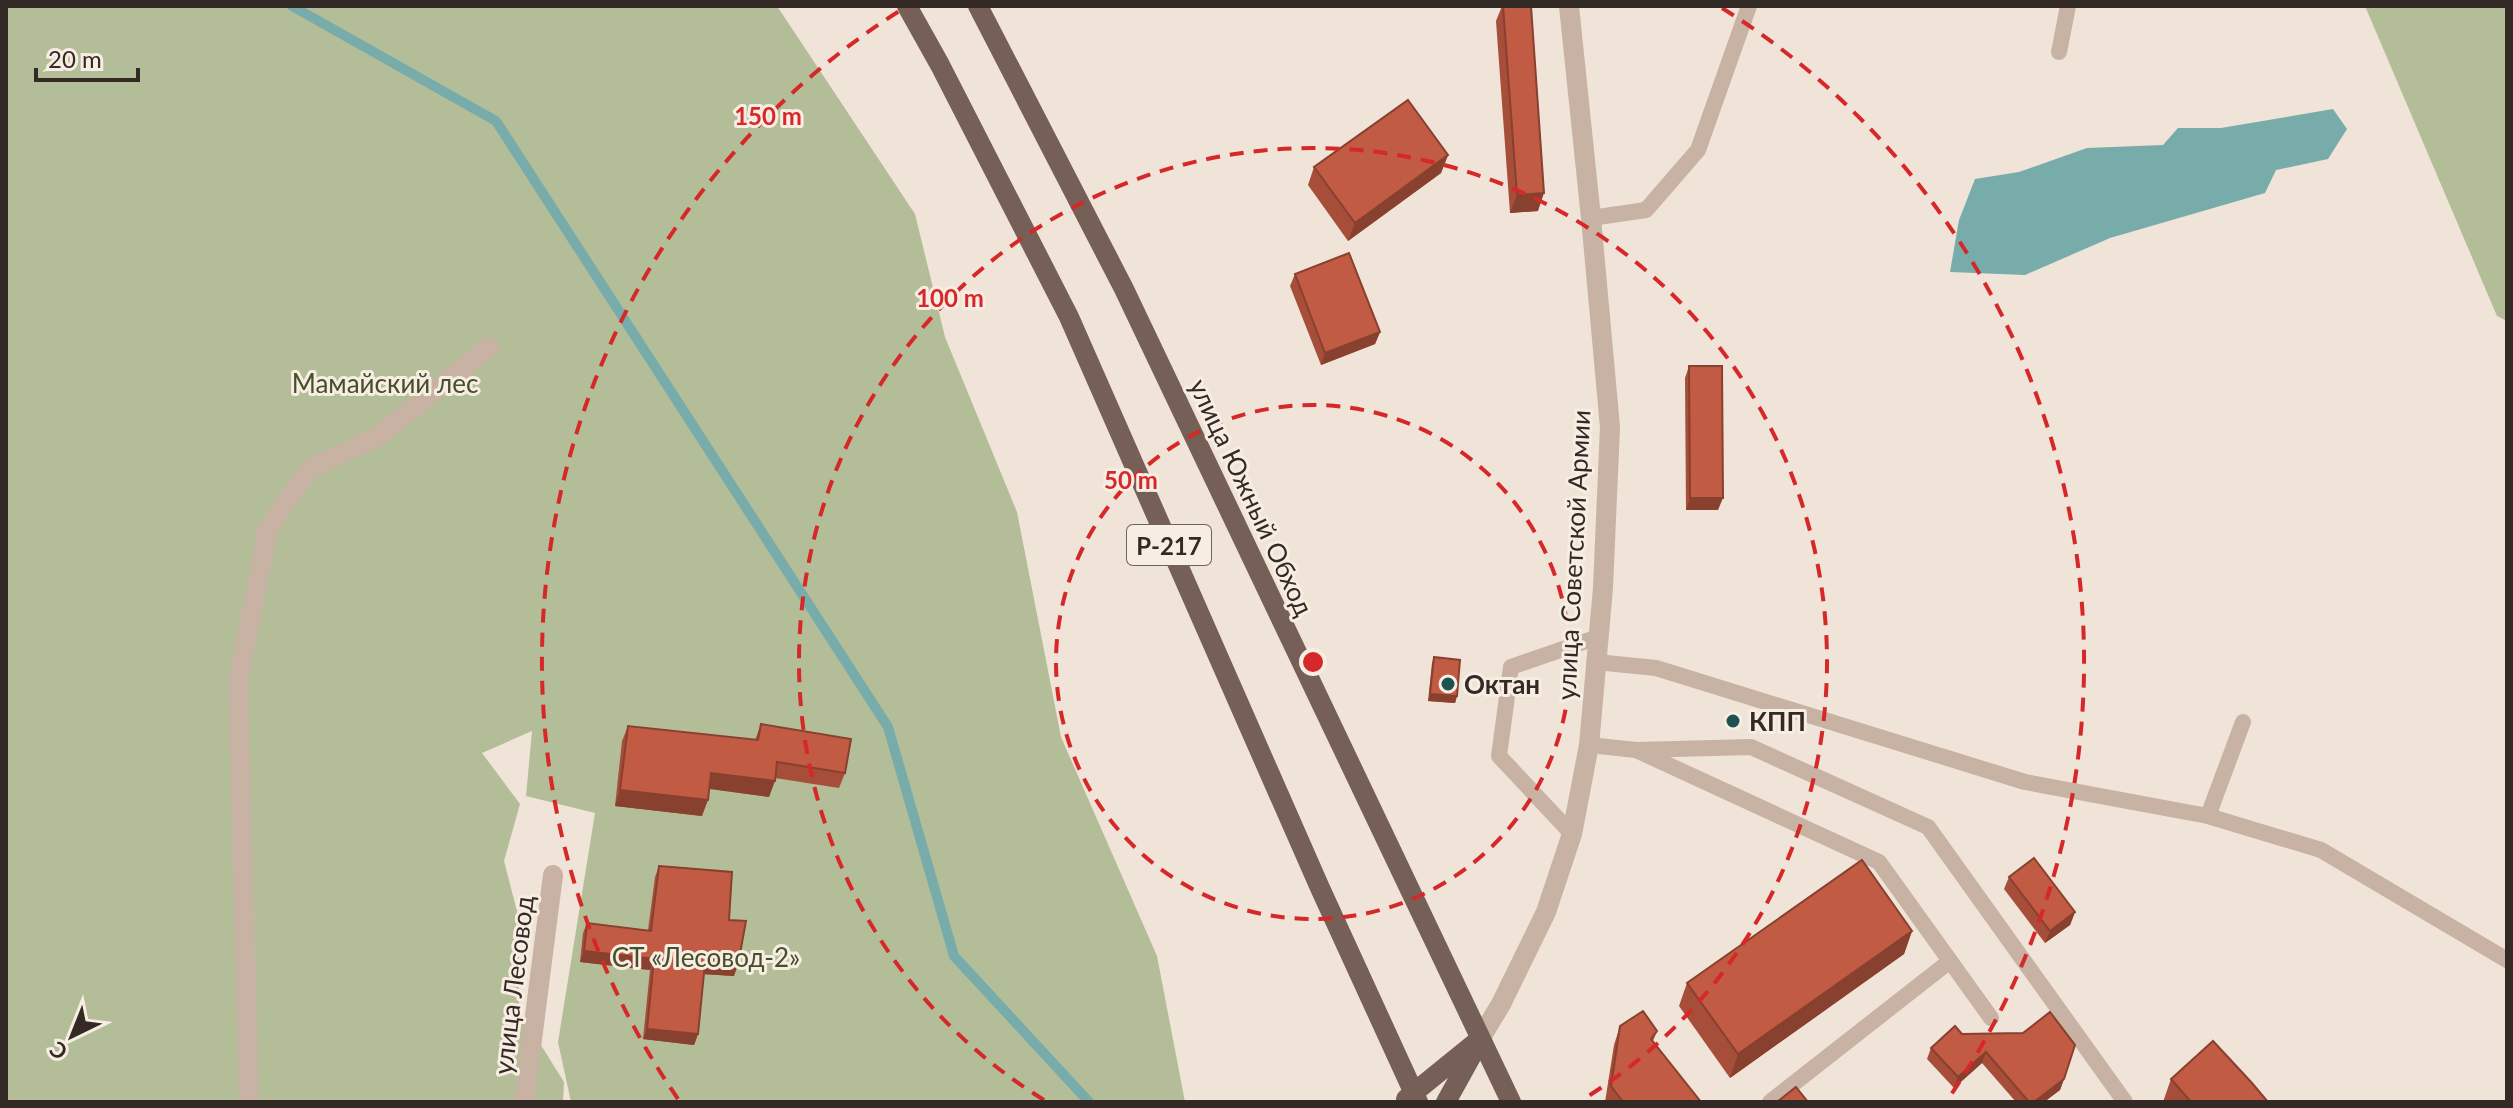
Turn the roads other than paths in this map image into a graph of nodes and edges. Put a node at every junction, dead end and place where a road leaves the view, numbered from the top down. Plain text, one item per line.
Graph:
1 (907, 6) edge
2 (978, 6) edge
3 (1569, 6) edge
4 (1749, 6) edge
5 (2068, 6) edge
6 (2059, 52) dead end
7 (1591, 218) junction
8 (489, 347) dead end
9 (1598, 637) junction
10 (1596, 662) junction
11 (2243, 722) dead end
12 (1589, 745) junction
13 (1636, 750) junction
14 (2208, 816) junction
15 (1572, 834) junction
16 (553, 875) dead end
17 (2507, 960) edge
18 (1950, 961) junction
19 (1991, 1018) dead end
20 (1480, 1039) junction
21 (1411, 1099) edge
22 (249, 1102) edge
23 (524, 1102) edge
24 (1446, 1102) edge
25 (1511, 1102) edge
26 (1770, 1102) edge
27 (2125, 1102) edge

1 - 21 main road, Р-217
2 - 20 main road, улица Южный Обход / Р-217
3 - 7 street, улица Советской Армии
4 - 7 lane
5 - 6 lane
7 - 9 street, улица Советской Армии
8 - 22 street
9 - 10 street, улица Советской Армии
9 - 15 lane
10 - 12 street, улица Советской Армии
10 - 14 lane
11 - 14 lane
12 - 13 lane
12 - 15 street, улица Советской Армии
13 - 18 lane
13 - 27 lane
14 - 17 lane
15 - 20 street, улица Советской Армии
16 - 23 street, улица Лесовод
18 - 19 lane
18 - 26 lane
20 - 21 main road
20 - 24 main road
20 - 25 main road, улица Южный Обход / Р-217

